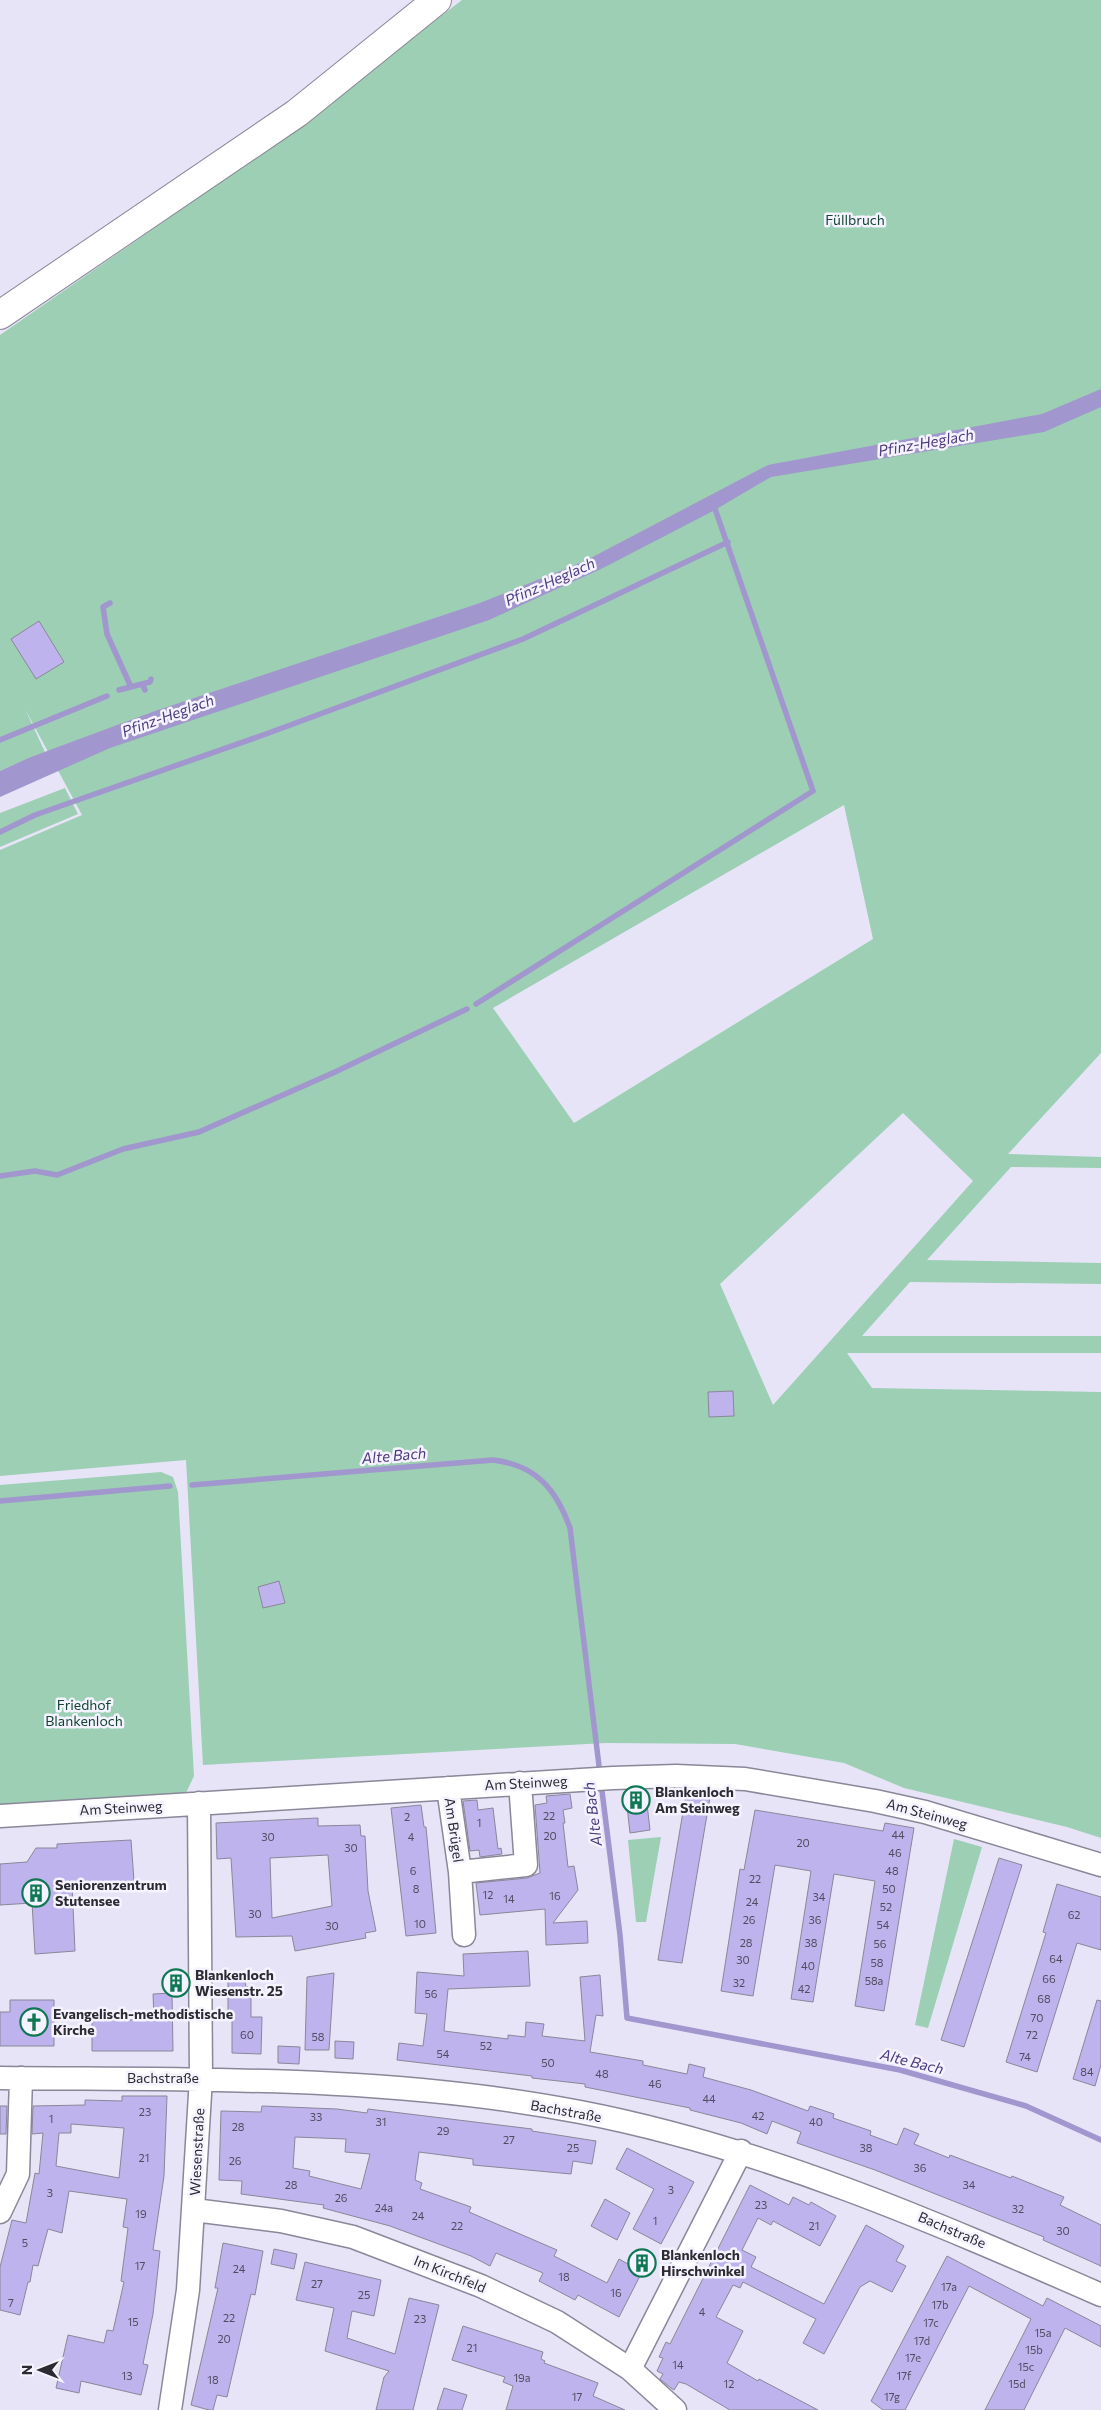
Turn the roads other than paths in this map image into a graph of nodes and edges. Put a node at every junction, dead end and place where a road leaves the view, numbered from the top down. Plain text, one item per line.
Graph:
1 (437, 0) edge
2 (0, 315) edge
3 (520, 1783) junction
4 (448, 1788) junction
5 (199, 1803) junction
6 (0, 1816) edge
7 (1101, 1865) edge
8 (460, 1872) junction
9 (464, 1934) dead end
10 (10, 2078) edge
11 (201, 2078) junction
12 (741, 2151) junction
13 (194, 2210) junction
14 (0, 2212) edge
15 (1101, 2295) edge
16 (630, 2369) junction
17 (170, 2410) edge
18 (675, 2410) edge

1 - 2 main road
3 - 4 street, Am Steinweg
3 - 7 street, Am Steinweg
3 - 8 street, Am Brügel
4 - 5 street, Am Steinweg
4 - 8 street, Am Brügel
5 - 6 street, Am Steinweg
5 - 11 street, Wiesenstraße
8 - 9 street, Am Brügel
10 - 11 street, Bachstraße
10 - 14 street
11 - 12 street, Bachstraße
11 - 13 street, Wiesenstraße
12 - 15 street, Bachstraße
12 - 16 street
13 - 16 street, Im Kirchfeld
13 - 17 street, Wiesenstraße
16 - 18 street, Im Kirchfeld

